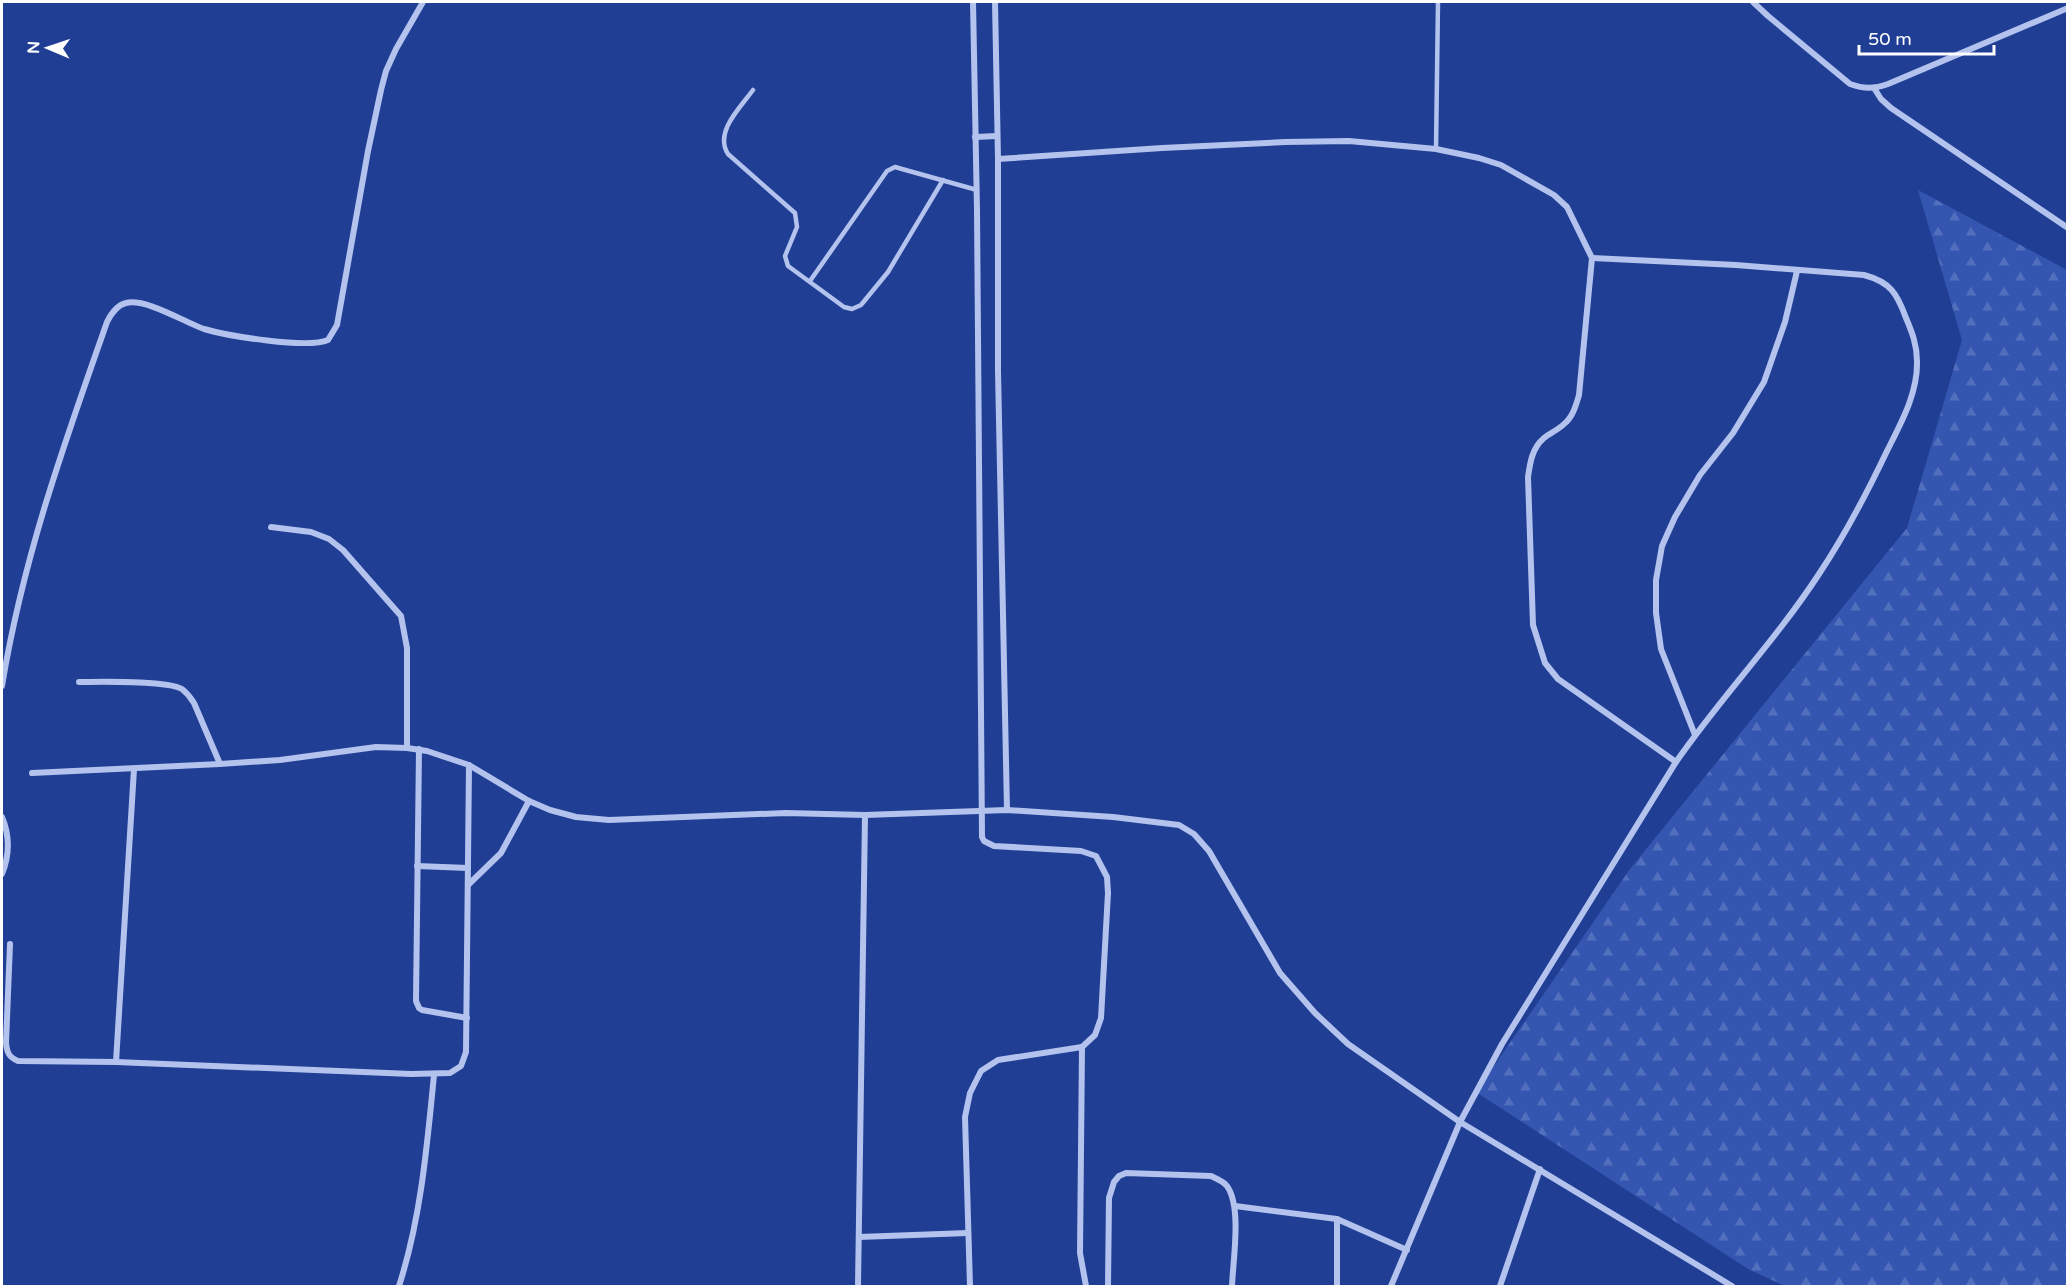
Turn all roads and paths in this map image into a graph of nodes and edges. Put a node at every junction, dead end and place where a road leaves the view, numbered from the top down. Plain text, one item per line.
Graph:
1 (423, 2) edge
2 (973, 2) edge
3 (995, 2) edge
4 (1438, 2) edge
5 (1753, 2) edge
6 (2067, 8) edge
7 (1874, 88) junction
8 (753, 90) dead end
9 (997, 136) junction
10 (975, 137) junction
11 (1436, 149) junction
12 (998, 159) junction
13 (943, 180) junction
14 (977, 190) junction
15 (2067, 228) edge
16 (1592, 258) junction
17 (1797, 270) junction
18 (810, 281) junction
19 (271, 527) dead end
20 (79, 682) dead end
21 (2, 686) edge
22 (1695, 735) junction
23 (407, 748) junction
24 (419, 749) junction
25 (1676, 762) junction
26 (220, 764) junction
27 (469, 765) junction
28 (134, 769) junction
29 (32, 772) dead end
30 (530, 801) junction
31 (1007, 810) junction
32 (981, 811) junction
33 (865, 815) junction
34 (2, 817) edge
35 (417, 866) junction
36 (468, 868) junction
37 (2, 874) edge
38 (468, 885) junction
39 (10, 944) dead end
40 (467, 1018) junction
41 (1082, 1047) junction
42 (116, 1062) junction
43 (434, 1075) junction
44 (1460, 1122) junction
45 (1540, 1169) junction
46 (1235, 1206) junction
47 (1337, 1219) junction
48 (968, 1233) junction
49 (859, 1237) junction
50 (1407, 1250) junction
51 (399, 1287) edge
52 (858, 1287) edge
53 (969, 1287) edge
54 (1086, 1287) edge
55 (1108, 1287) edge
56 (1232, 1287) edge
57 (1337, 1287) edge
58 (1391, 1287) edge
59 (1500, 1287) edge
60 (1732, 1287) edge

1 - 21 street
2 - 10 street
3 - 9 street
4 - 11 lane
5 - 7 street
6 - 7 street
7 - 15 street
8 - 18 lane
9 - 10 street
9 - 12 street
10 - 14 street
11 - 12 street
11 - 16 street
12 - 31 street
13 - 14 lane
13 - 18 lane
13 - 18 lane
14 - 32 street
16 - 17 street
16 - 25 street
17 - 22 street
17 - 22 street
19 - 23 street
20 - 26 street
22 - 25 street
23 - 24 street
23 - 26 street
24 - 27 street
24 - 35 street
25 - 44 street
26 - 28 street
27 - 30 street
27 - 36 street
28 - 29 street
28 - 42 street
30 - 33 street
30 - 38 street
31 - 32 street
31 - 44 street
32 - 33 street
32 - 41 street
33 - 49 street
34 - 37 street
35 - 36 street
35 - 40 street
36 - 38 street
38 - 40 street
39 - 42 street
40 - 43 street
41 - 48 street
41 - 54 street
42 - 43 street
43 - 51 street
44 - 45 street
44 - 50 street
45 - 59 street
45 - 60 street
46 - 47 street
46 - 55 street
46 - 56 street
47 - 50 street
47 - 57 street
48 - 49 street
48 - 53 street
49 - 52 street
50 - 58 street

